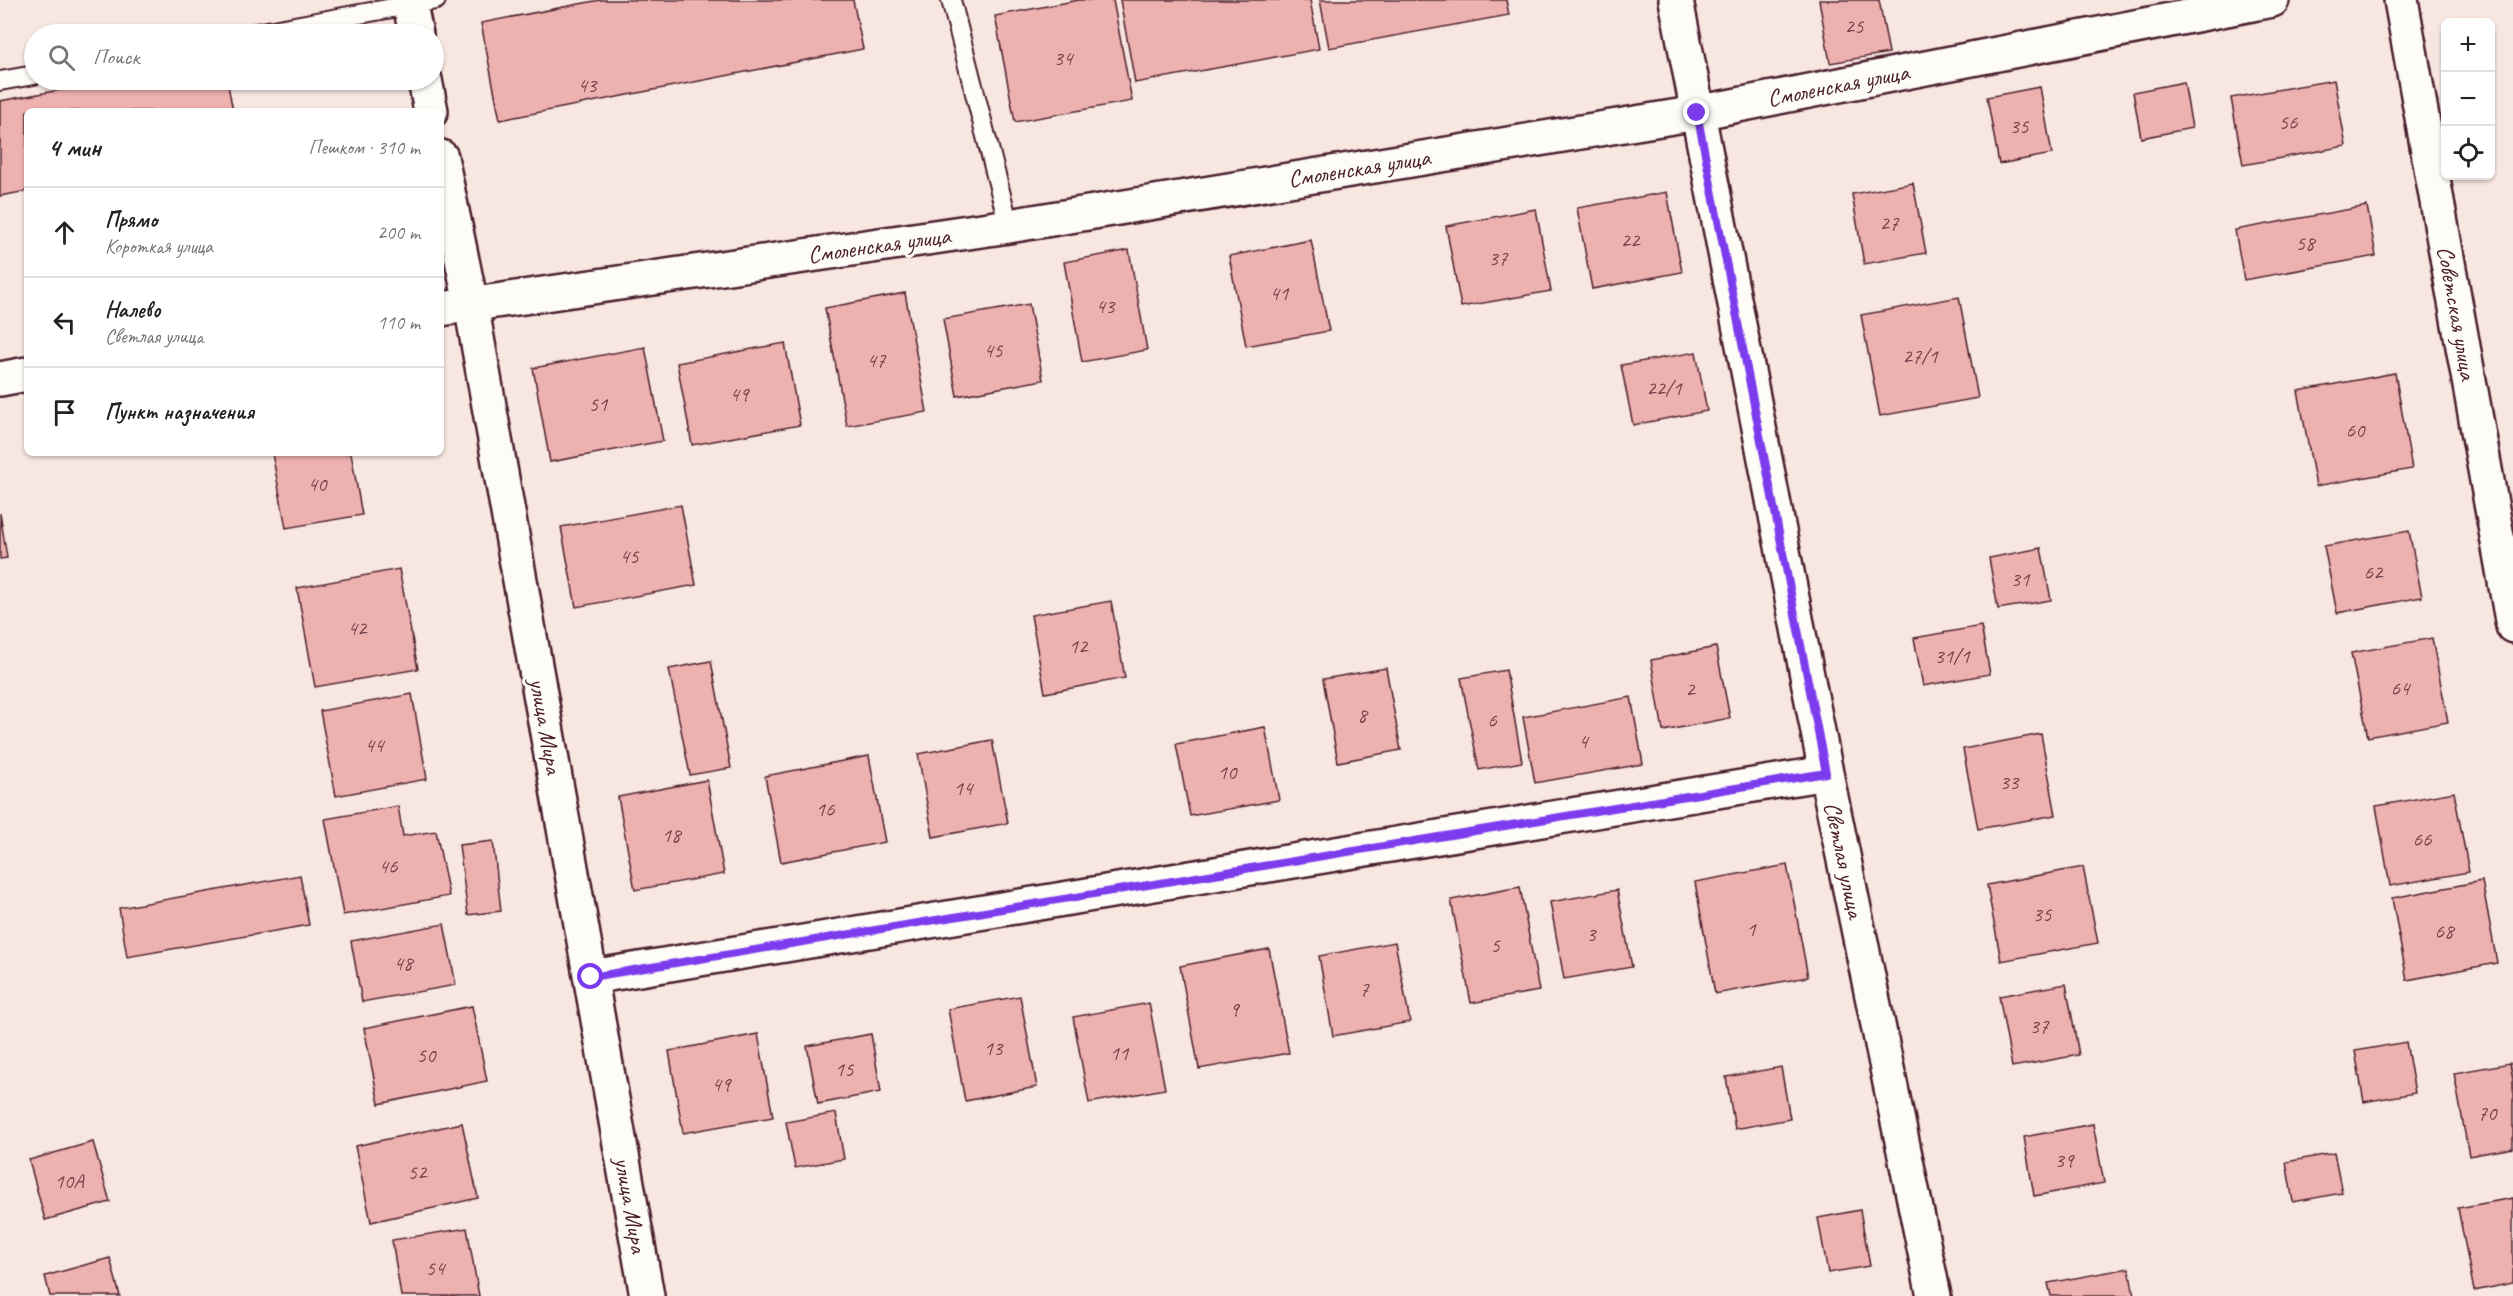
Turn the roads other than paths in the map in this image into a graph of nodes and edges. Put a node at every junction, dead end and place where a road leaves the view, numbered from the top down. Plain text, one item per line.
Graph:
1 (951, 0) edge
2 (1676, 0) edge
3 (2272, 0) edge
4 (2401, 0) edge
5 (418, 10) edge
6 (321, 24) edge
7 (24, 77) edge
8 (0, 81) edge
9 (427, 90) edge
10 (431, 108) edge
11 (1697, 113) junction
12 (444, 187) edge
13 (1009, 226) junction
14 (456, 307) edge
15 (24, 375) edge
16 (0, 379) edge
17 (2513, 626) edge
18 (1826, 773) junction
19 (591, 977) junction
20 (647, 1296) edge
21 (1934, 1296) edge

1 - 13 lane
2 - 11 street, Светлая улица
3 - 11 street, Смоленская улица
4 - 17 street, Советская улица
5 - 6 lane
7 - 8 lane
9 - 10 street
11 - 13 street, Смоленская улица
11 - 18 street, Светлая улица
12 - 14 street, улица Мира
13 - 14 street, Смоленская улица
14 - 19 street, улица Мира
15 - 16 street
18 - 19 street
18 - 21 street, Светлая улица
19 - 20 street, улица Мира

